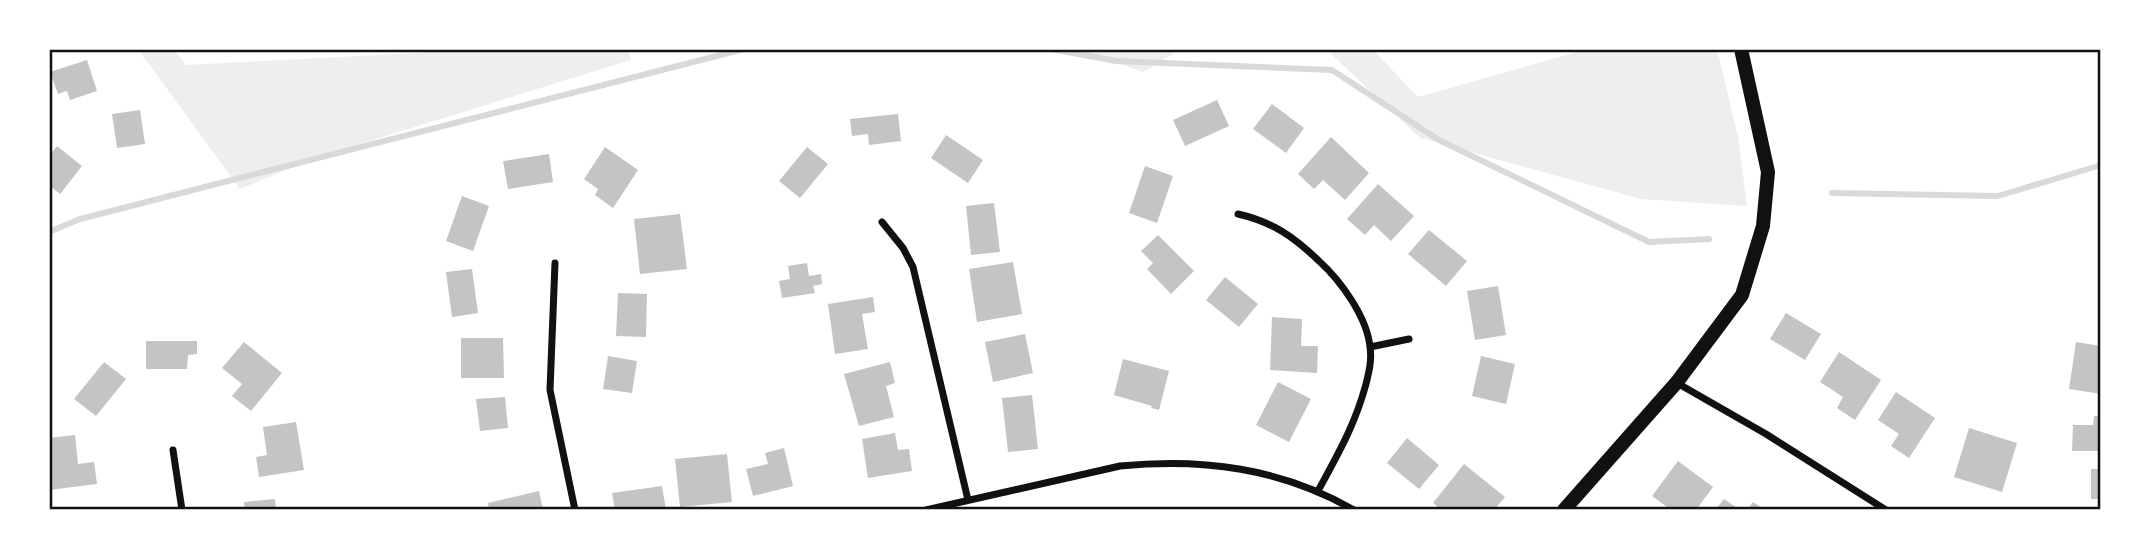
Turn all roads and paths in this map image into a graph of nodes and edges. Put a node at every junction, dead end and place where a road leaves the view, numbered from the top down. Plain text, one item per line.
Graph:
1 (1741, 49) edge
2 (1238, 214) dead end
3 (882, 222) dead end
4 (555, 263) dead end
5 (1409, 339) dead end
6 (1370, 346) junction
7 (1676, 383) junction
8 (173, 450) dead end
9 (1318, 491) junction
10 (968, 500) junction
11 (182, 510) edge
12 (575, 510) edge
13 (926, 510) edge
14 (1354, 510) edge
15 (1564, 510) edge
16 (1886, 510) edge

1 - 7 main road
2 - 6 street
3 - 10 street
4 - 12 street
5 - 6 street
6 - 9 street
7 - 15 main road
7 - 16 street
8 - 11 street
9 - 10 street
9 - 14 street
10 - 13 street

